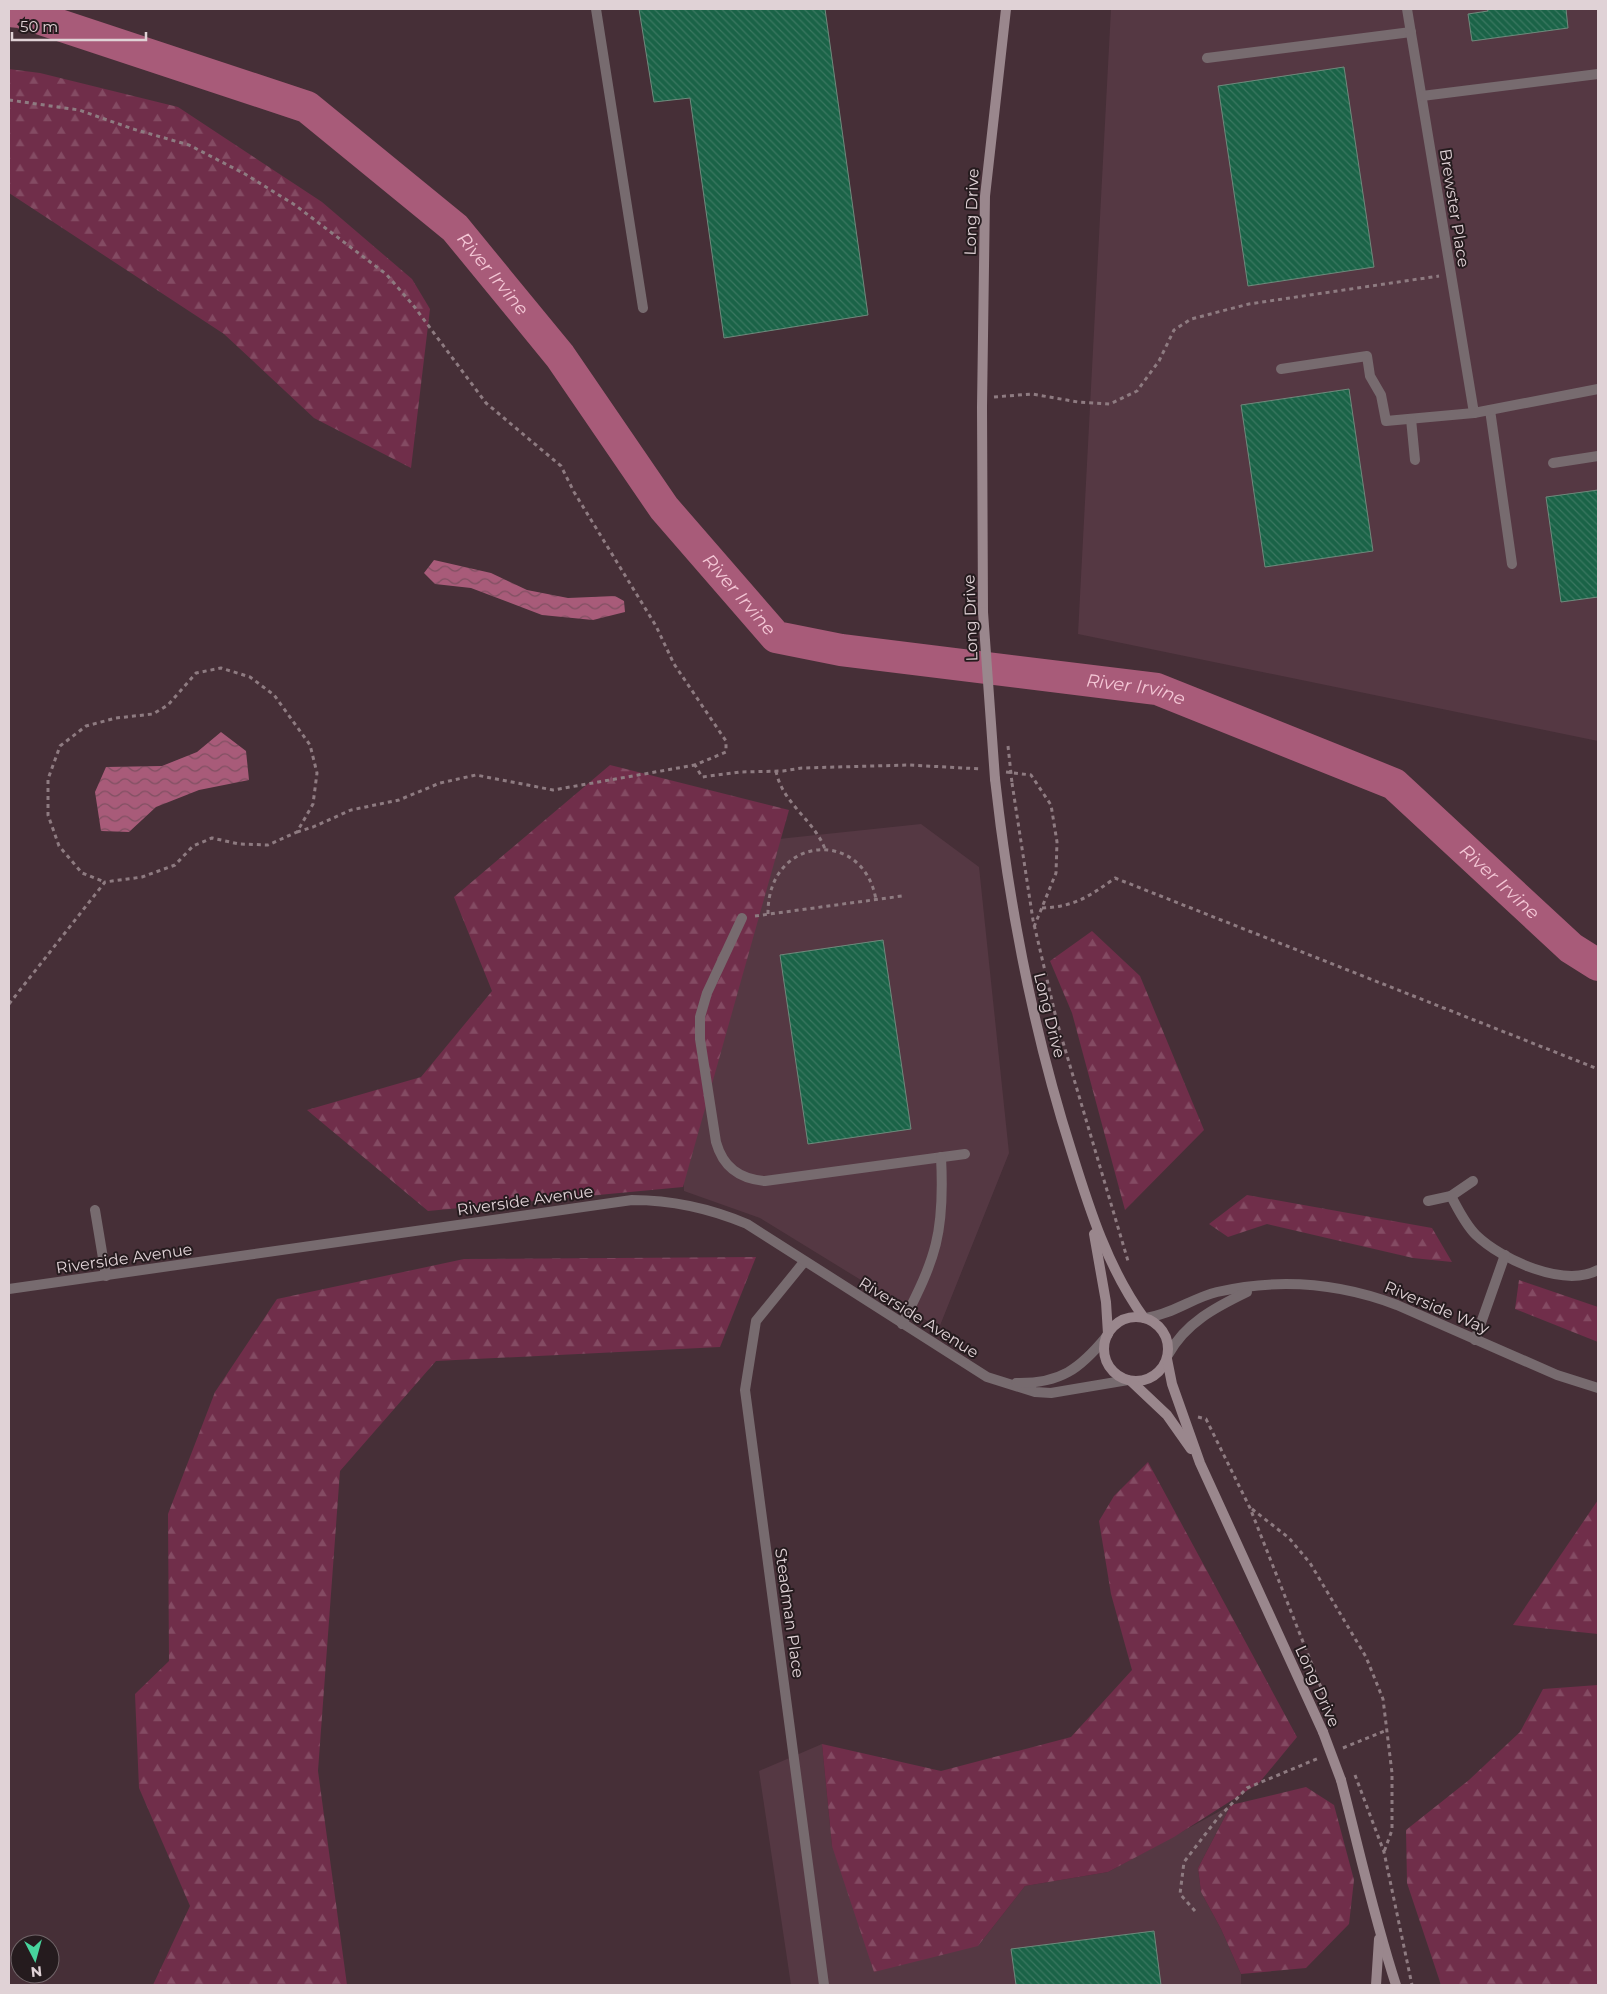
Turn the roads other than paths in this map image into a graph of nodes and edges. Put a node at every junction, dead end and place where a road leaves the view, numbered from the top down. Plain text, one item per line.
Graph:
1 (596, 9) edge
2 (1006, 9) edge
3 (1407, 9) edge
4 (1411, 32) junction
5 (1206, 58) dead end
6 (1598, 74) edge
7 (1422, 96) junction
8 (643, 308) dead end
9 (1281, 369) dead end
10 (1598, 389) edge
11 (1490, 410) junction
12 (1474, 413) junction
13 (1411, 419) junction
14 (1598, 456) edge
15 (1415, 460) dead end
16 (1553, 463) dead end
17 (1512, 564) dead end
18 (742, 918) road end
19 (965, 1154) dead end
20 (941, 1157) junction
21 (1472, 1181) dead end
22 (1451, 1196) junction
23 (1428, 1200) dead end
24 (95, 1210) dead end
25 (1091, 1216) junction
26 (1506, 1255) junction
27 (804, 1262) junction
28 (1598, 1270) edge
29 (106, 1276) junction
30 (1257, 1287) junction
31 (9, 1289) edge
32 (1145, 1318) junction
33 (902, 1324) junction
34 (1107, 1335) junction
35 (1475, 1340) junction
36 (1168, 1357) junction
37 (1130, 1380) junction
38 (1000, 1382) junction
39 (1598, 1388) edge
40 (1200, 1462) junction
41 (1379, 1933) junction
42 (824, 1985) edge
43 (1376, 1985) edge
44 (1396, 1985) edge

1 - 8 street
2 - 25 main road, Long Drive, bridge
3 - 4 street, Brewster Place
4 - 5 street
4 - 7 street, Brewster Place
6 - 7 street
7 - 12 street, Brewster Place
9 - 13 street
10 - 11 street
11 - 12 street
11 - 17 street
12 - 13 street
13 - 15 street
14 - 16 street
18 - 20 street
19 - 20 street
20 - 33 street
21 - 22 street
22 - 23 street
22 - 26 street
24 - 29 street
25 - 32 main road, Long Drive
25 - 34 main road, Long Drive
26 - 28 street
26 - 35 street
27 - 29 street, Riverside Avenue
27 - 33 street, Riverside Avenue
27 - 42 street, Steadman Place
29 - 31 street, Riverside Avenue
30 - 32 street, Riverside Way
30 - 35 street, Riverside Way
30 - 36 street, Riverside Way
32 - 34 main road
32 - 36 main road
33 - 38 street, Riverside Avenue
34 - 37 main road
34 - 38 street, Riverside Avenue
35 - 39 street, Riverside Way
36 - 37 main road
36 - 40 main road, Long Drive
37 - 38 street, Riverside Avenue
37 - 40 main road, Long Drive
40 - 41 main road, Long Drive, bridge
41 - 43 main road, Long Drive
41 - 44 main road, Long Drive

